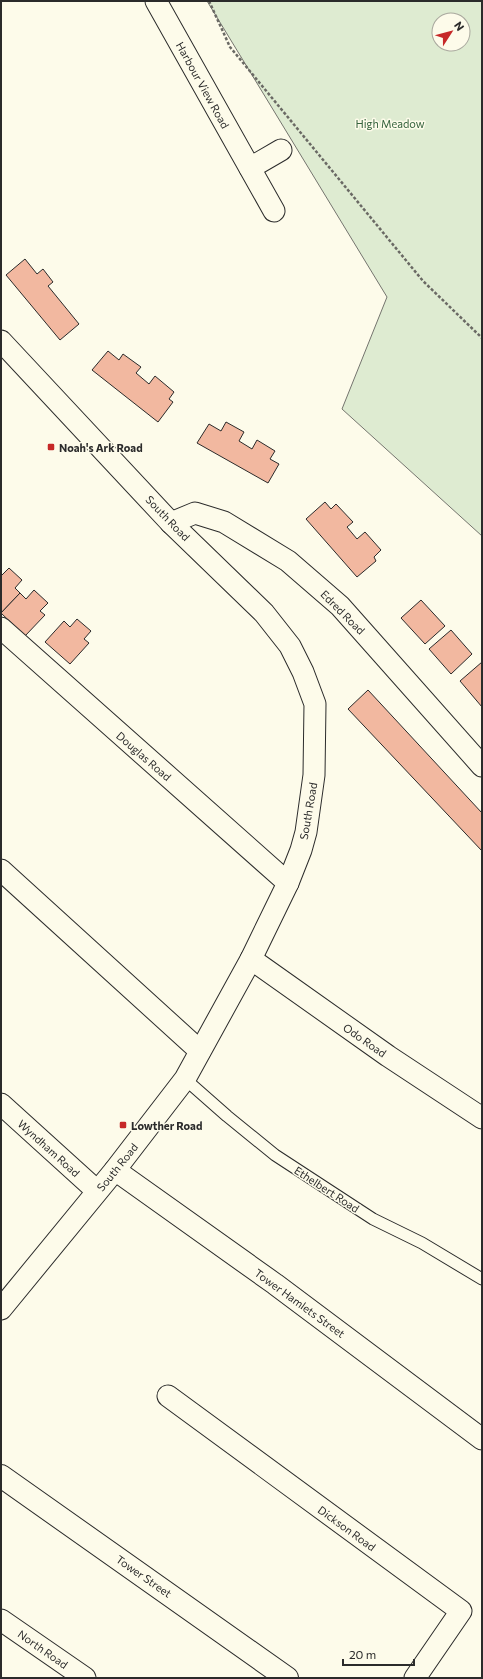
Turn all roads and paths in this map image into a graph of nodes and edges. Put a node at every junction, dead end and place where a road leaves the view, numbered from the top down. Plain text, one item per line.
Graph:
1 (156, 1) edge
2 (209, 1) edge
3 (281, 150) dead end
4 (250, 168) junction
5 (274, 211) dead end
6 (482, 338) edge
7 (1, 341) edge
8 (171, 523) junction
9 (1, 628) edge
10 (482, 766) edge
11 (1, 870) edge
12 (288, 884) junction
13 (251, 959) junction
14 (200, 1051) junction
15 (185, 1079) junction
16 (1, 1104) edge
17 (482, 1118) edge
18 (115, 1170) junction
19 (97, 1191) junction
20 (482, 1279) edge
21 (1, 1309) edge
22 (168, 1396) dead end
23 (482, 1439) edge
24 (1, 1476) edge
25 (1, 1620) edge
26 (85, 1678) edge
27 (287, 1678) edge
28 (415, 1678) edge

1 - 4 street, Harbour View Road
2 - 6 path
3 - 4 street
4 - 5 street, Harbour View Road
7 - 8 street, South Road
8 - 10 street, Edred Road
8 - 12 street, South Road
9 - 12 street, Douglas Road
11 - 14 street
12 - 13 street, South Road
13 - 14 street, South Road
13 - 17 street, Odo Road
14 - 15 street, South Road
15 - 18 street, South Road
15 - 20 lane, Ethelbert Road
16 - 19 street, Wyndham Road
18 - 19 street, South Road
18 - 23 street, Tower Hamlets Street
19 - 21 street, South Road
22 - 28 street, Dickson Road
24 - 27 street, Tower Street
25 - 26 street, North Road

